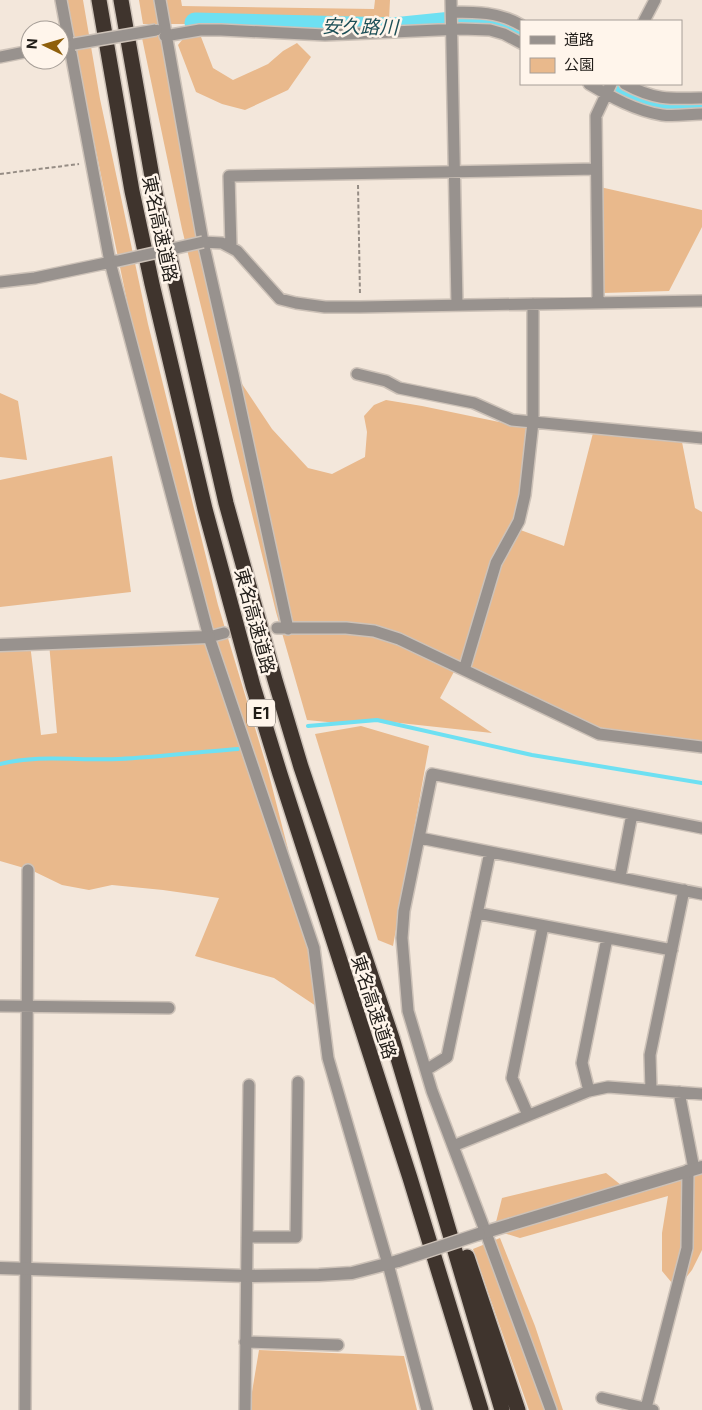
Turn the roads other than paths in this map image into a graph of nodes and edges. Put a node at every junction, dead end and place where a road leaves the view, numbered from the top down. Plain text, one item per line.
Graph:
1 (60, 0) edge
2 (99, 0) edge
3 (121, 0) edge
4 (160, 0) edge
5 (655, 0) edge
6 (452, 6) edge
7 (63, 20) edge
8 (645, 20) edge
9 (520, 25) edge
10 (452, 29) junction
11 (162, 31) junction
12 (520, 43) edge
13 (70, 45) edge
14 (20, 53) edge
15 (0, 57) edge
16 (70, 60) edge
17 (593, 85) edge
18 (627, 85) edge
19 (609, 89) edge
20 (702, 98) edge
21 (702, 114) edge
22 (596, 169) junction
23 (453, 172) junction
24 (203, 242) junction
25 (231, 247) junction
26 (114, 261) junction
27 (0, 282) edge
28 (702, 301) edge
29 (598, 303) junction
30 (533, 304) junction
31 (457, 306) junction
32 (357, 374) dead end
33 (534, 422) junction
34 (702, 438) edge
35 (224, 633) tunnel mouth
36 (209, 637) junction
37 (0, 645) edge
38 (464, 670) junction
39 (702, 747) edge
40 (632, 814) junction
41 (702, 828) edge
42 (420, 838) junction
43 (490, 852) junction
44 (28, 870) dead end
45 (620, 878) junction
46 (684, 890) junction
47 (702, 894) edge
48 (477, 913) junction
49 (543, 926) junction
50 (607, 938) junction
51 (672, 950) junction
52 (0, 1006) edge
53 (28, 1006) junction
54 (169, 1008) dead end
55 (392, 1038) junction
56 (426, 1070) junction
57 (298, 1082) dead end
58 (249, 1085) dead end
59 (651, 1090) junction
60 (588, 1091) junction
61 (679, 1092) junction
62 (702, 1094) edge
63 (528, 1115) junction
64 (453, 1146) junction
65 (695, 1169) edge
66 (483, 1234) junction
67 (247, 1238) junction
68 (393, 1263) junction
69 (0, 1268) edge
70 (27, 1269) junction
71 (247, 1276) junction
72 (246, 1342) junction
73 (338, 1345) dead end
74 (602, 1398) dead end
75 (650, 1409) edge
76 (25, 1410) edge
77 (244, 1410) edge
78 (427, 1410) edge
79 (481, 1410) edge
80 (502, 1410) edge
81 (518, 1410) edge
82 (551, 1410) edge

1 - 7 street
2 - 79 highway, 東名高速道路 / E1
3 - 55 highway, 東名高速道路 / E1
4 - 11 street
5 - 8 street
6 - 9 street
6 - 10 street
10 - 11 street
10 - 12 street
10 - 23 street
11 - 13 street, bridge
11 - 24 street
14 - 15 street
16 - 26 street
17 - 19 street
18 - 20 street
19 - 21 street
19 - 22 street
22 - 23 street
22 - 29 street
23 - 25 street
23 - 31 street
24 - 25 street
24 - 26 street, bridge
24 - 38 street
25 - 31 street
26 - 27 street
26 - 36 street
28 - 29 street
29 - 30 street
30 - 31 street
30 - 33 street
32 - 33 street
33 - 34 street
33 - 38 street
35 - 36 street
36 - 37 street
36 - 68 street
38 - 39 street
40 - 41 street
40 - 42 street
40 - 45 street
42 - 43 street
42 - 56 street
43 - 45 street
43 - 48 street
44 - 53 street
45 - 46 street
46 - 47 street
46 - 51 street
48 - 49 street
48 - 56 street
49 - 50 street
49 - 63 street
50 - 51 street
50 - 60 street
51 - 59 street
52 - 53 street
53 - 54 street
53 - 70 street
55 - 80 highway, 東名高速道路 / E1
55 - 81 highway
56 - 64 street
57 - 67 street
58 - 67 street
59 - 60 street
59 - 61 street
60 - 63 street
61 - 62 street
61 - 65 street
63 - 64 street
64 - 66 street
65 - 66 street
65 - 75 street
66 - 68 street, bridge
66 - 82 street
67 - 71 street
68 - 71 street
68 - 78 street
69 - 70 street
70 - 71 street
70 - 76 street
71 - 72 street
72 - 73 street
72 - 77 street
74 - 75 street

